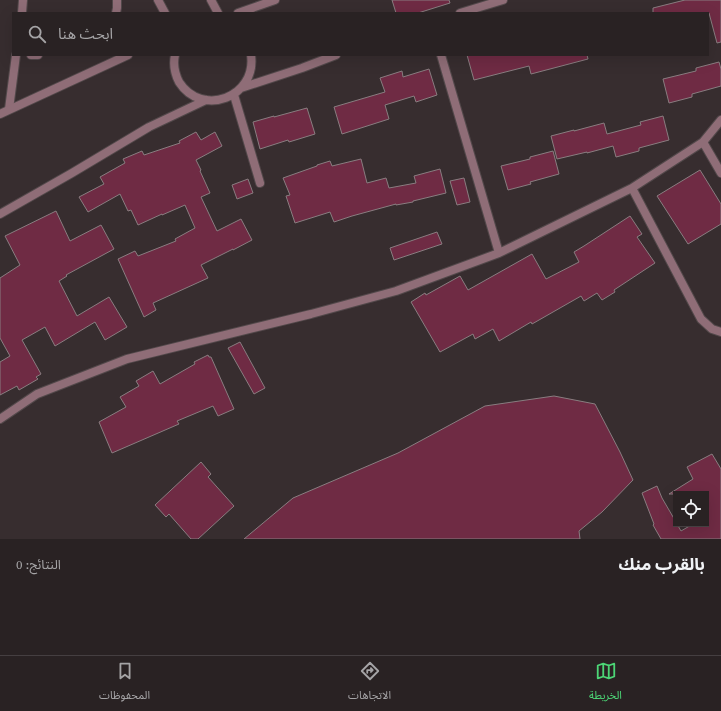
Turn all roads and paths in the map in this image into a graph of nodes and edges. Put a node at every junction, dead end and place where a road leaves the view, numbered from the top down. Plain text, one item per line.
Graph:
1 (23, 0) edge
2 (117, 0) edge
3 (158, 0) edge
4 (211, 0) edge
5 (275, 0) edge
6 (503, 0) edge
7 (22, 12) edge
8 (116, 12) edge
9 (164, 12) edge
10 (217, 12) edge
11 (241, 12) edge
12 (463, 12) edge
13 (16, 56) edge
14 (126, 56) edge
15 (174, 56) edge
16 (251, 56) edge
17 (333, 56) edge
18 (441, 56) edge
19 (241, 88) junction
20 (234, 94) junction
21 (206, 100) junction
22 (9, 109) junction
23 (0, 114) edge
24 (721, 120) edge
25 (703, 142) junction
26 (721, 172) edge
27 (260, 183) dead end
28 (632, 188) junction
29 (0, 214) edge
30 (499, 253) junction
31 (721, 332) edge
32 (0, 419) edge

1 - 7 street
2 - 8 street
3 - 9 street
4 - 10 street
5 - 11 street
6 - 12 street
13 - 22 street
14 - 22 street
15 - 21 street
16 - 19 street
17 - 19 street
18 - 30 street
19 - 20 street
20 - 21 street
20 - 27 street
21 - 29 street
22 - 23 street
24 - 25 street
25 - 26 street
25 - 28 street
28 - 30 street
28 - 31 street
30 - 32 street

